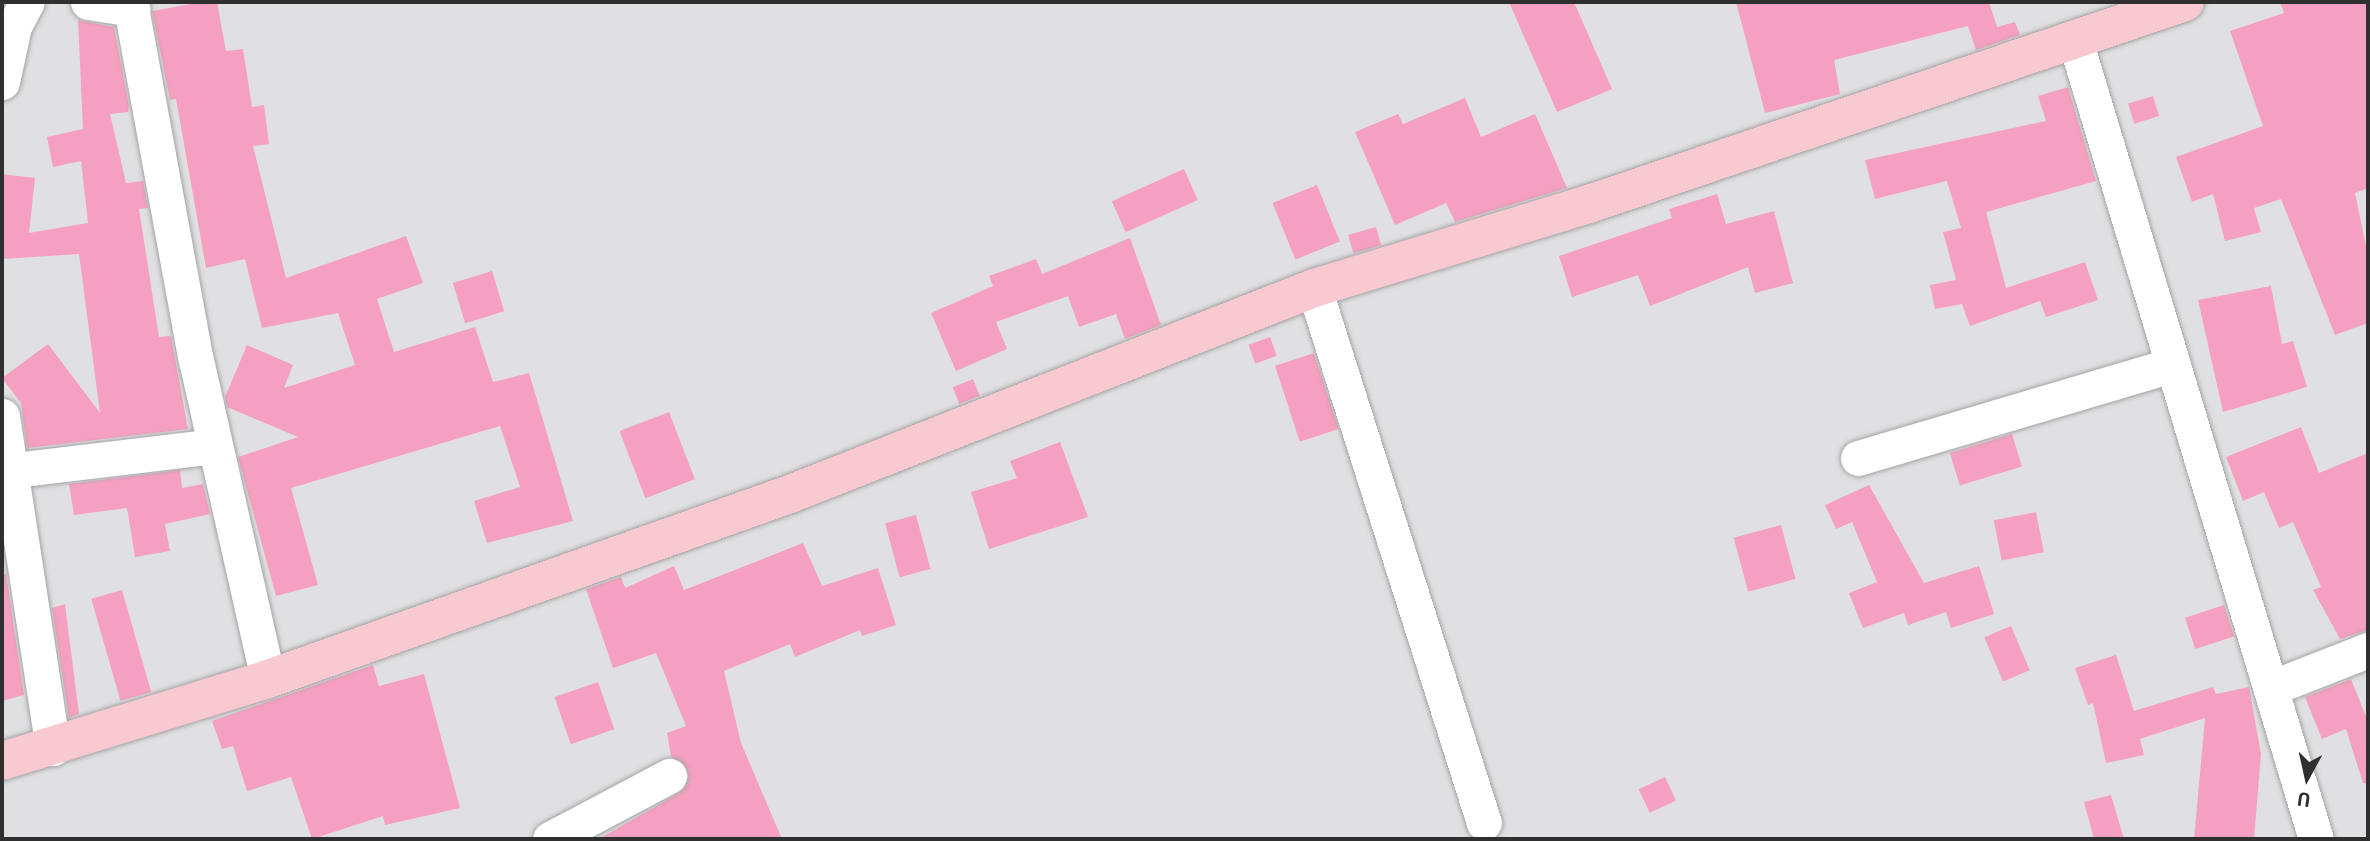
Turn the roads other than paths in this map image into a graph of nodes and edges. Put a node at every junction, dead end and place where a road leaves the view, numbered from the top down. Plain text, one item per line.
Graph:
1 (27, 2) edge
2 (88, 2) edge
3 (2185, 2) edge
4 (131, 5) edge
5 (2075, 40) junction
6 (2, 82) edge
7 (1314, 288) junction
8 (2169, 366) junction
9 (2, 416) edge
10 (214, 446) junction
11 (1858, 458) dead end
12 (14, 470) junction
13 (2368, 650) edge
14 (268, 679) junction
15 (2272, 688) junction
16 (53, 748) junction
17 (2, 761) edge
18 (669, 776) dead end
19 (1484, 822) dead end
20 (550, 839) edge
21 (2316, 839) edge

1 - 6 street
2 - 4 street
3 - 5 main road
4 - 10 street
5 - 7 main road
5 - 8 street
7 - 14 main road
7 - 19 street
8 - 11 street
8 - 15 street
9 - 12 street
10 - 12 street
10 - 14 street
12 - 16 street
13 - 15 street
14 - 16 main road
15 - 21 street
16 - 17 main road
18 - 20 street

